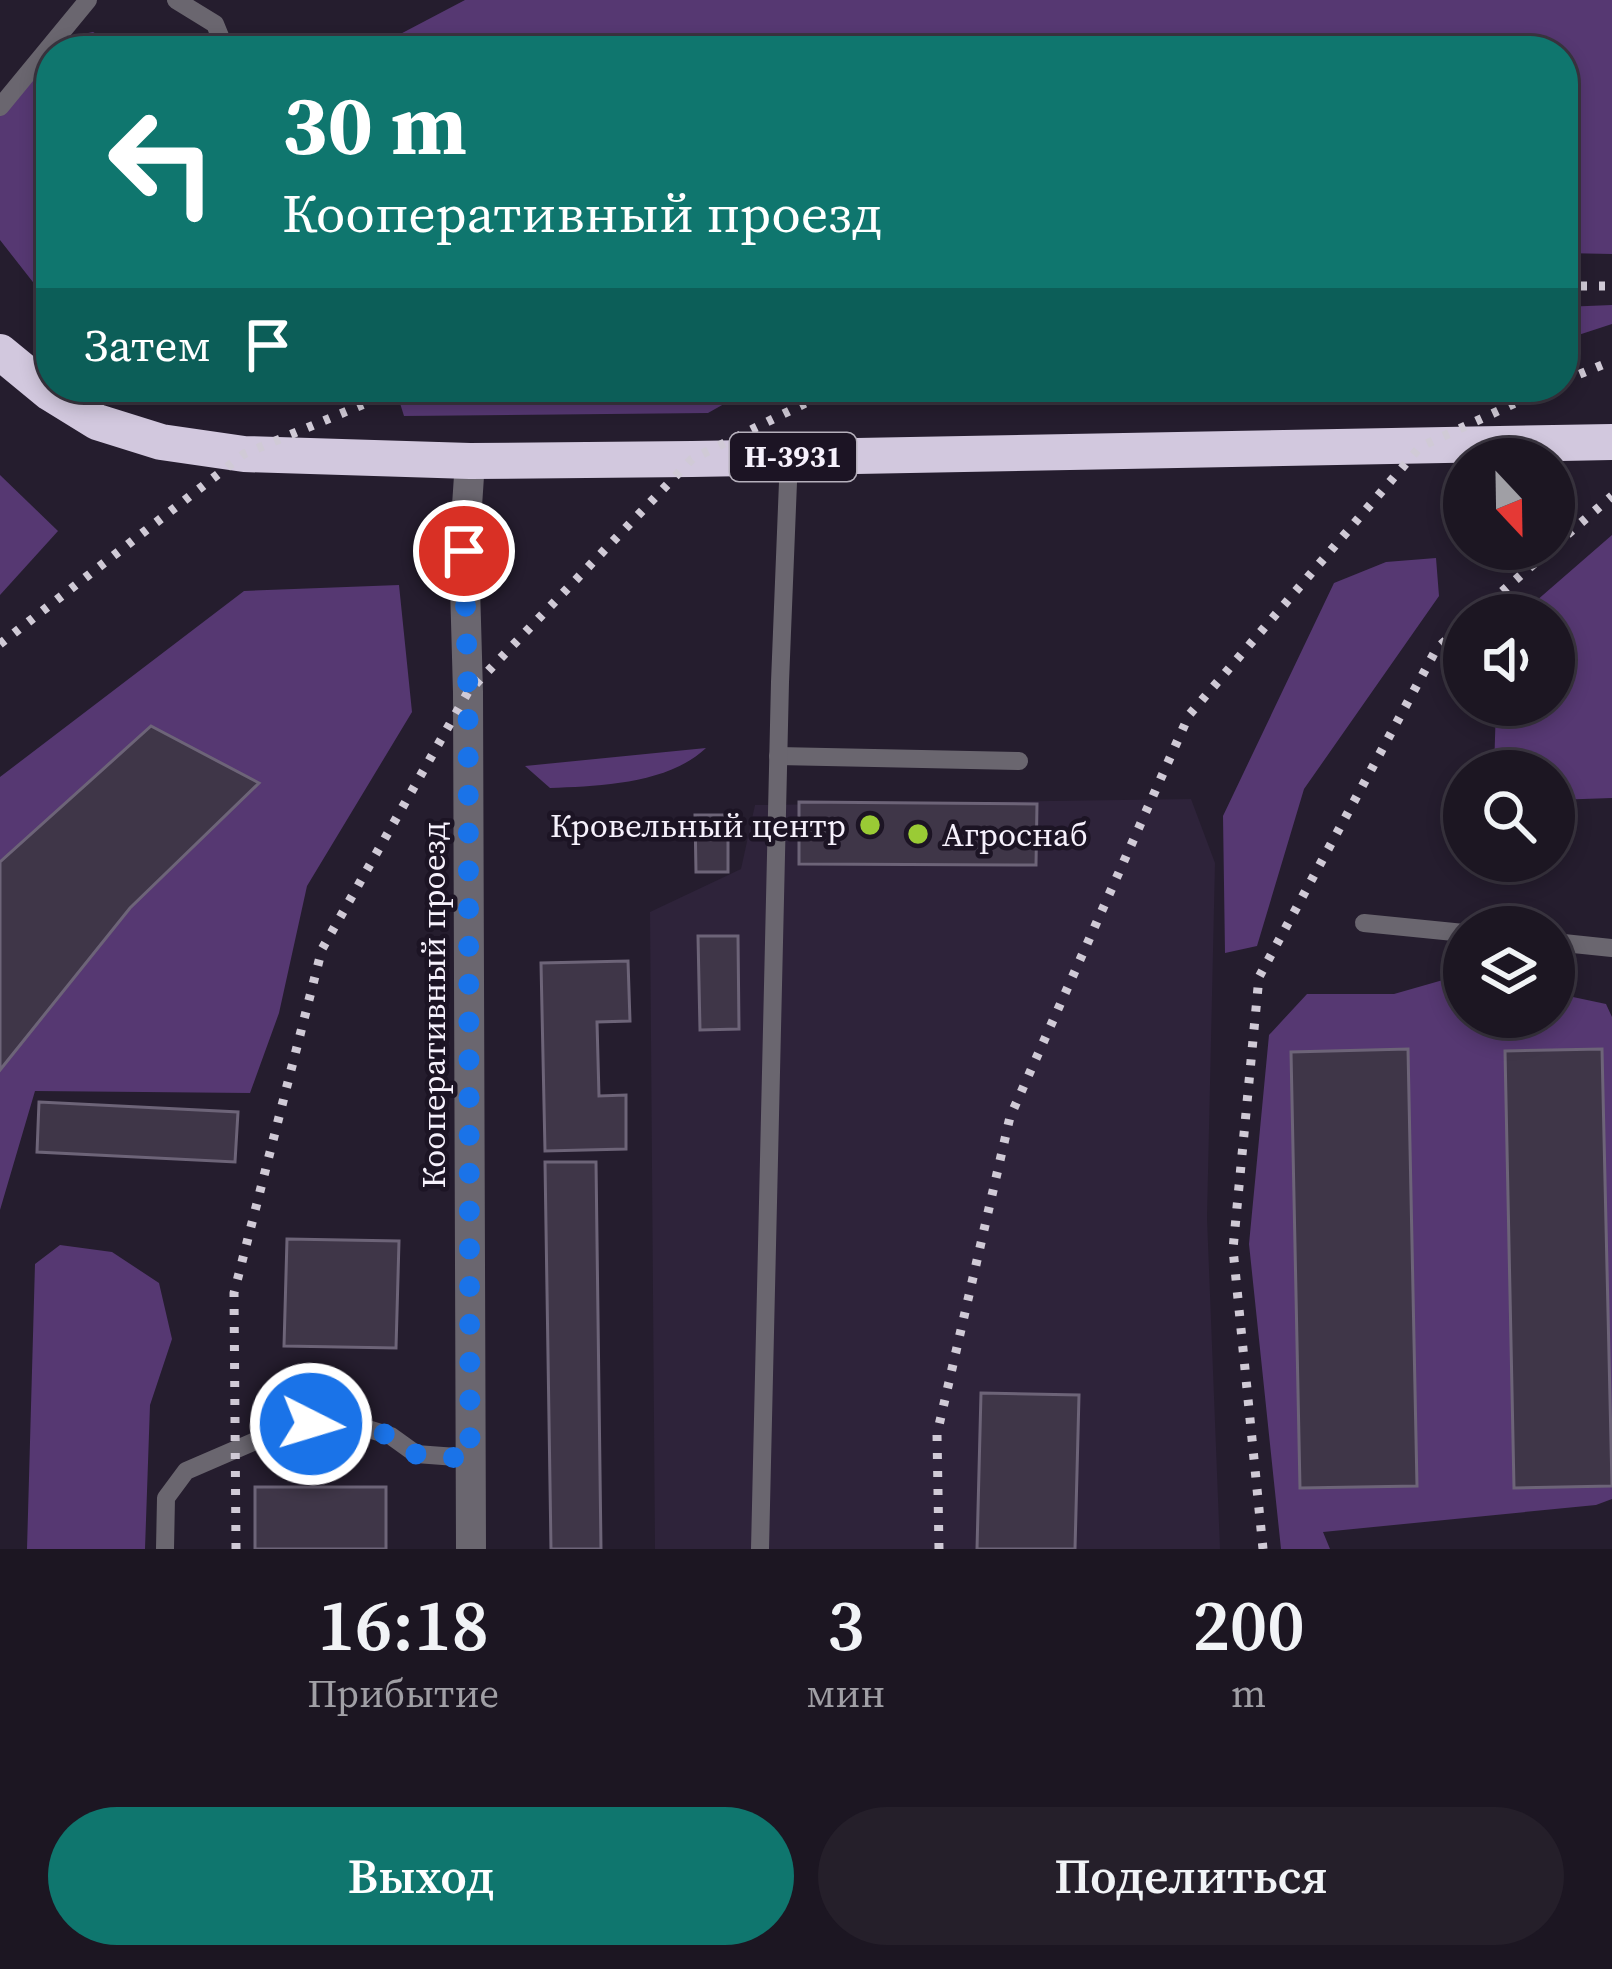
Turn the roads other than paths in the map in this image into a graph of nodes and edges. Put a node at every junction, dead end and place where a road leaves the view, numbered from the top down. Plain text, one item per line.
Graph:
1 (88, 0) edge
2 (176, 0) edge
3 (58, 36) edge
4 (220, 36) edge
5 (36, 63) edge
6 (0, 106) edge
7 (0, 352) edge
8 (36, 376) edge
9 (72, 402) edge
10 (1612, 442) edge
11 (789, 457) junction
12 (470, 461) junction
13 (778, 756) junction
14 (1019, 761) dead end
15 (1364, 923) dead end
16 (1443, 931) edge
17 (1575, 944) edge
18 (1612, 948) edge
19 (470, 1459) junction
20 (165, 1549) edge
21 (471, 1549) edge
22 (760, 1549) edge

1 - 3 lane
2 - 4 lane
5 - 6 lane
7 - 8 highway, Н-3931
9 - 12 highway, Н-3931
10 - 11 highway, Н-3931
11 - 12 highway, Н-3931
11 - 13 lane
12 - 19 street, Кооперативный проезд
13 - 14 lane
13 - 22 lane
15 - 16 lane
17 - 18 lane
19 - 20 lane
19 - 21 street, Кооперативный проезд

